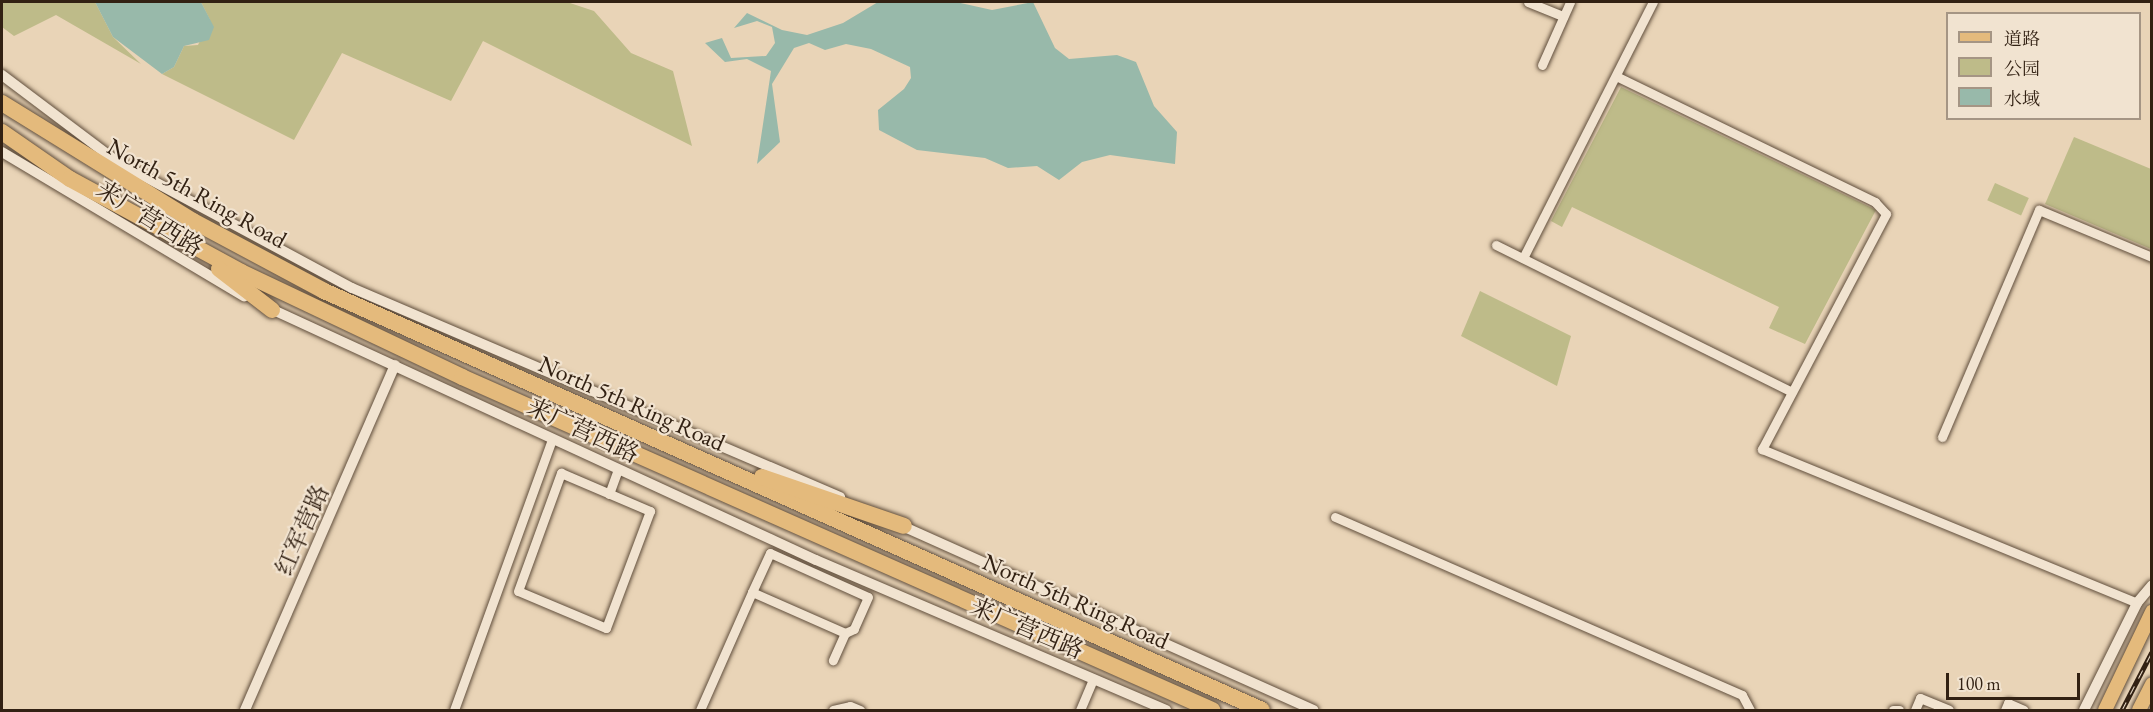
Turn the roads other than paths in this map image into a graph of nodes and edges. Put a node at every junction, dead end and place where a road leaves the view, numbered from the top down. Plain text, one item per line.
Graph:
1 (1528, 2) edge
2 (1570, 2) edge
3 (1653, 2) edge
4 (1563, 16) junction
5 (1542, 65) dead end
6 (2, 75) edge
7 (1618, 77) junction
8 (2, 103) edge
9 (2, 132) edge
10 (2, 152) edge
11 (1496, 245) dead end
12 (190, 247) junction
13 (2151, 257) edge
14 (1523, 258) junction
15 (272, 310) junction
16 (395, 365) junction
17 (1792, 392) junction
18 (1942, 437) dead end
19 (552, 439) junction
20 (684, 452) junction
21 (618, 469) junction
22 (609, 494) junction
23 (1335, 517) dead end
24 (904, 526) junction
25 (830, 566) junction
26 (825, 578) junction
27 (2151, 585) edge
28 (752, 592) junction
29 (2137, 603) junction
30 (2151, 612) edge
31 (845, 633) junction
32 (2135, 642) junction
33 (833, 660) dead end
34 (1093, 679) junction
35 (2151, 684) edge
36 (245, 711) edge
37 (454, 711) edge
38 (700, 711) edge
39 (833, 711) edge
40 (860, 711) edge
41 (1080, 711) edge
42 (1166, 711) edge
43 (1212, 711) edge
44 (1262, 711) edge
45 (1314, 711) edge
46 (1750, 711) edge
47 (1893, 711) edge
48 (1899, 711) edge
49 (1915, 711) edge
50 (1949, 711) edge
51 (2005, 711) edge
52 (2024, 711) edge
53 (2084, 711) edge
54 (2105, 711) edge
55 (2139, 711) edge

1 - 4 street
2 - 4 street
3 - 7 street
4 - 5 street
6 - 24 street
7 - 14 street
7 - 17 street
8 - 20 highway, North 5th Ring Road
9 - 12 highway, North 5th Ring Road
10 - 15 street, 来广营西路
11 - 14 street
12 - 15 highway
12 - 43 highway, North 5th Ring Road
13 - 18 street
14 - 17 street
15 - 16 street, 来广营西路
16 - 19 street, 来广营西路
16 - 36 street, 红军营路
17 - 29 street
19 - 21 street, 来广营西路
19 - 37 street
20 - 24 highway
20 - 44 highway, North 5th Ring Road
21 - 22 street
21 - 25 street, 来广营西路
22 - 22 street
23 - 46 street
24 - 45 street
25 - 26 street
25 - 34 street, 来广营西路
26 - 28 street
26 - 31 street
27 - 29 street
28 - 31 street
28 - 38 street
29 - 32 street
29 - 53 street
30 - 32 main road
31 - 33 street
32 - 54 main road
34 - 41 street
34 - 42 street, 来广营西路
35 - 55 main road
39 - 40 street
47 - 48 street
49 - 50 street
51 - 52 street

